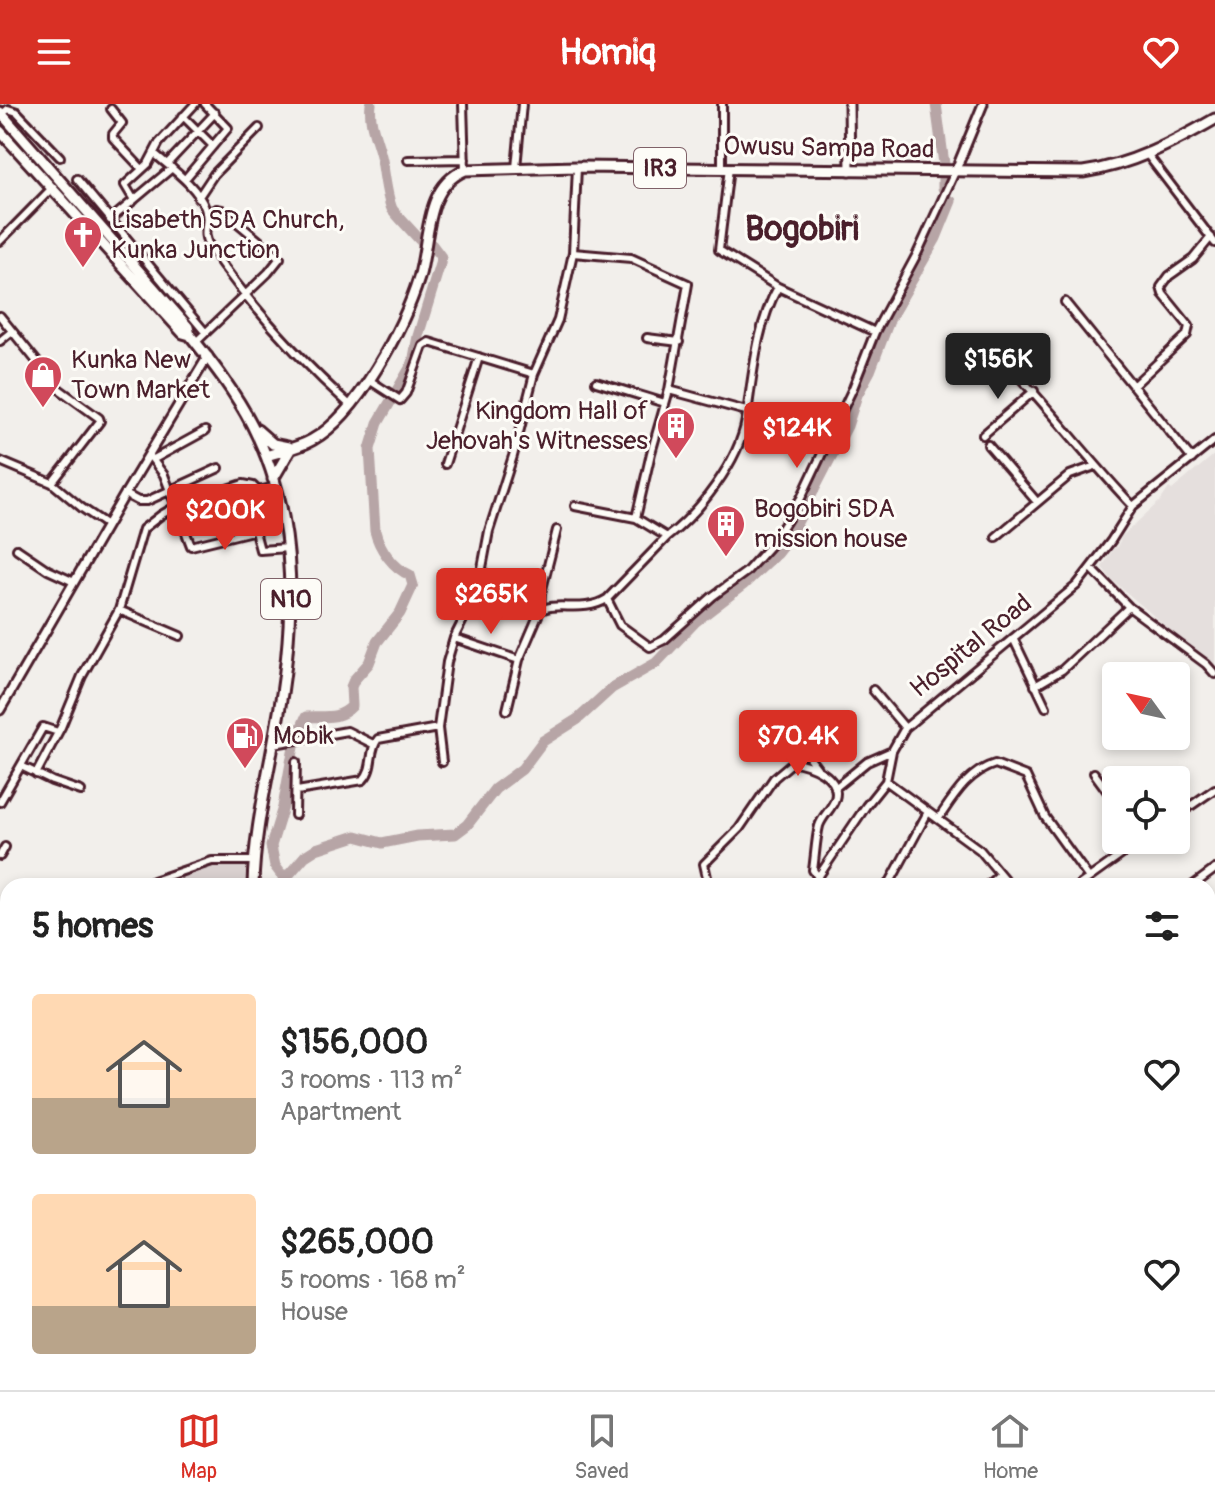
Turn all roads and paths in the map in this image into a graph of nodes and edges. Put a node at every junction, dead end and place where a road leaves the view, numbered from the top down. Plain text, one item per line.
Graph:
1 (195, 104) edge
2 (205, 104) edge
3 (463, 104) edge
4 (522, 104) edge
5 (722, 104) edge
6 (849, 104) edge
7 (983, 104) edge
8 (111, 109) dead end
9 (215, 113) junction
10 (1, 114) edge
11 (183, 116) junction
12 (1215, 119) edge
13 (259, 128) dead end
14 (0, 131) edge
15 (198, 131) junction
16 (213, 146) junction
17 (155, 154) junction
18 (1147, 154) junction
19 (60, 157) dead end
20 (408, 160) dead end
21 (465, 164) junction
22 (170, 166) junction
23 (577, 167) junction
24 (516, 168) junction
25 (725, 168) junction
26 (142, 169) junction
27 (850, 171) junction
28 (955, 172) junction
29 (77, 179) dead end
30 (185, 179) junction
31 (52, 188) junction
32 (198, 198) junction
33 (134, 200) junction
34 (206, 213) junction
35 (110, 220) junction
36 (1213, 240) edge
37 (0, 241) edge
38 (573, 253) junction
39 (778, 287) junction
40 (245, 294) junction
41 (1065, 302) dead end
42 (0, 316) edge
43 (11, 332) junction
44 (205, 332) junction
45 (875, 332) junction
46 (647, 338) dead end
47 (193, 339) junction
48 (0, 341) edge
49 (679, 342) junction
50 (208, 356) junction
51 (479, 357) junction
52 (979, 360) dead end
53 (534, 374) junction
54 (369, 380) junction
55 (596, 382) dead end
56 (1133, 386) junction
57 (669, 390) junction
58 (1034, 391) junction
59 (665, 403) junction
60 (351, 406) junction
61 (746, 411) junction
62 (746, 421) junction
63 (252, 425) junction
64 (205, 431) dead end
65 (983, 435) dead end
66 (1215, 440) edge
67 (988, 445) dead end
68 (293, 449) junction
69 (823, 449) junction
70 (266, 456) junction
71 (151, 457) junction
72 (1192, 459) junction
73 (0, 461) edge
74 (445, 464) dead end
75 (1095, 466) junction
76 (219, 468) dead end
77 (52, 483) junction
78 (274, 483) junction
79 (170, 491) junction
80 (258, 491) junction
81 (125, 494) junction
82 (1037, 502) junction
83 (248, 505) junction
84 (575, 506) dead end
85 (1133, 506) junction
86 (175, 507) junction
87 (221, 516) junction
88 (636, 518) junction
89 (107, 525) junction
90 (184, 530) junction
91 (256, 530) junction
92 (557, 530) dead end
93 (228, 536) junction
94 (667, 537) junction
95 (996, 537) dead end
96 (288, 548) junction
97 (17, 549) dead end
98 (1091, 568) junction
99 (74, 582) junction
100 (607, 599) junction
101 (1129, 607) junction
102 (119, 610) junction
103 (540, 611) junction
104 (180, 636) dead end
105 (454, 638) junction
106 (1013, 638) junction
107 (519, 660) junction
108 (1215, 674) edge
109 (1035, 686) junction
110 (873, 690) dead end
111 (4, 696) edge
112 (1046, 707) dead end
113 (0, 710) edge
114 (507, 710) dead end
115 (780, 719) dead end
116 (438, 728) junction
117 (905, 728) junction
118 (58, 732) junction
119 (274, 744) junction
120 (373, 744) junction
121 (892, 751) junction
122 (296, 762) dead end
123 (442, 762) dead end
124 (21, 766) junction
125 (819, 771) junction
126 (1094, 773) dead end
127 (36, 774) junction
128 (886, 781) junction
129 (1102, 784) edge
130 (835, 788) junction
131 (1215, 789) edge
132 (81, 791) dead end
133 (297, 791) junction
134 (0, 802) edge
135 (1190, 806) edge
136 (928, 812) junction
137 (295, 815) dead end
138 (939, 818) junction
139 (5, 847) dead end
140 (1123, 854) edge
141 (0, 856) edge
142 (255, 861) junction
143 (1000, 874) junction
144 (818, 877) joint
145 (161, 878) edge
146 (254, 878) edge
147 (707, 878) edge
148 (892, 878) edge
149 (996, 878) edge
150 (1003, 878) edge
151 (1090, 878) joint

1 - 11 street
2 - 9 street
3 - 21 street
4 - 24 street
5 - 25 street
6 - 27 street
7 - 28 street
8 - 26 street
9 - 15 street
9 - 16 street
10 - 19 street
10 - 47 main road, N10
11 - 15 street
11 - 17 street
12 - 18 main road, Owusu Sampa Road / IR3
13 - 32 street
14 - 31 main road, N10
15 - 16 street
15 - 22 street
16 - 30 street
17 - 22 street
17 - 26 street
18 - 28 main road, Owusu Sampa Road / IR3
18 - 36 street
20 - 21 street
21 - 24 main road, Owusu Sampa Road / IR3
21 - 54 main road
22 - 30 street
22 - 33 street
23 - 24 main road, Owusu Sampa Road / IR3
23 - 25 main road, Owusu Sampa Road / IR3
23 - 38 street
25 - 27 main road, Owusu Sampa Road / IR3
25 - 39 street
26 - 33 street
27 - 28 main road, Owusu Sampa Road / IR3
28 - 45 street
29 - 35 street
30 - 32 street
31 - 37 street
31 - 47 main road, N10
32 - 34 street
33 - 35 street
34 - 40 street
34 - 40 street
35 - 44 street
36 - 56 street
38 - 49 street
38 - 53 street
39 - 45 street
39 - 61 street
40 - 44 street
40 - 60 street
41 - 56 street
42 - 43 street
43 - 48 street
43 - 77 street
44 - 47 street
45 - 69 street
46 - 49 street
47 - 50 main road, N10
49 - 57 street
50 - 63 main road, N10
50 - 71 street
51 - 53 street
51 - 54 street
51 - 74 street
52 - 58 street
53 - 105 street
54 - 60 main road
55 - 59 street
56 - 72 street
57 - 59 street
57 - 61 street
58 - 65 street
58 - 75 street
59 - 88 street
60 - 68 main road
61 - 62 street
62 - 69 street
62 - 94 street
63 - 68 main road
63 - 70 main road, N10
64 - 71 street
66 - 72 street, Hospital Road
67 - 82 street
68 - 70 main road
68 - 78 main road
69 - 100 street
70 - 78 main road, N10
71 - 79 street
71 - 81 street
72 - 85 street, Hospital Road
73 - 77 street
75 - 82 street
75 - 85 street
76 - 79 street
77 - 89 street
78 - 80 street
78 - 96 main road, N10
79 - 81 street
79 - 86 street
80 - 83 street
80 - 86 street
81 - 89 street
82 - 95 street
83 - 87 street
83 - 91 street
84 - 88 street
85 - 98 street, Hospital Road
86 - 90 street
86 - 102 street
87 - 90 street
87 - 93 street
88 - 94 street
89 - 99 street
90 - 93 street
91 - 93 street
91 - 96 street
92 - 103 street
94 - 100 street
96 - 119 main road, N10
97 - 99 street
98 - 101 street
98 - 106 street, Hospital Road
99 - 111 street
100 - 103 street
101 - 108 street
101 - 109 street
102 - 104 street
102 - 118 street
103 - 107 street
105 - 107 street
105 - 116 street
106 - 109 street
106 - 117 street, Hospital Road
107 - 114 street
109 - 112 street
110 - 117 street
111 - 113 street
115 - 125 street
116 - 120 street
116 - 123 street
117 - 121 street, Hospital Road
118 - 124 street
118 - 127 street
119 - 120 street
119 - 142 main road, N10
120 - 133 street
121 - 128 street, Hospital Road
121 - 130 street
122 - 133 street
124 - 127 street
124 - 134 street
125 - 130 street
125 - 147 street
126 - 129 street
127 - 132 street
128 - 136 street
128 - 144 street
130 - 144 street
131 - 135 street
133 - 137 street
136 - 138 street
136 - 148 street
138 - 143 street
138 - 151 street
139 - 141 street
140 - 151 street
142 - 145 street
142 - 146 main road, N10
143 - 149 street
143 - 150 street

